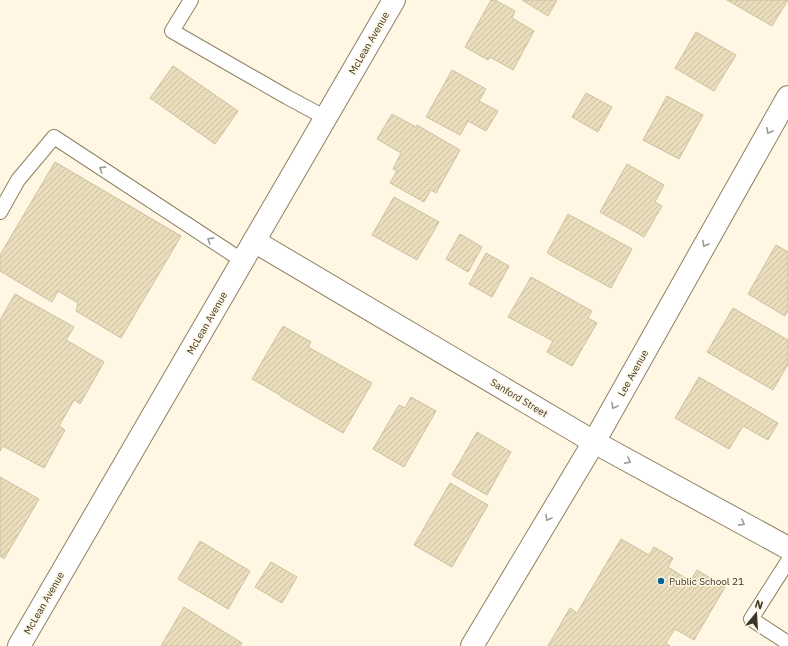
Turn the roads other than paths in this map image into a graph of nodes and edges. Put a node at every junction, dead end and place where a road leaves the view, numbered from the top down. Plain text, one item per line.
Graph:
1 (191, 0) edge
2 (394, 0) edge
3 (788, 97) edge
4 (326, 118) junction
5 (0, 212) edge
6 (254, 241) junction
7 (243, 261) junction
8 (594, 442) junction
9 (788, 548) edge
10 (788, 561) edge
11 (788, 643) edge
12 (19, 646) edge
13 (472, 646) edge

1 - 4 lane
2 - 4 street, McLean Avenue
3 -> 8 street, Lee Avenue
4 - 6 street, McLean Avenue
7 -> 5 lane
6 - 7 street, McLean Avenue
6 - 8 street, Sanford Street
7 - 12 street, McLean Avenue
8 -> 9 street, Sanford Street
8 -> 13 street, Lee Avenue
10 - 11 lane

